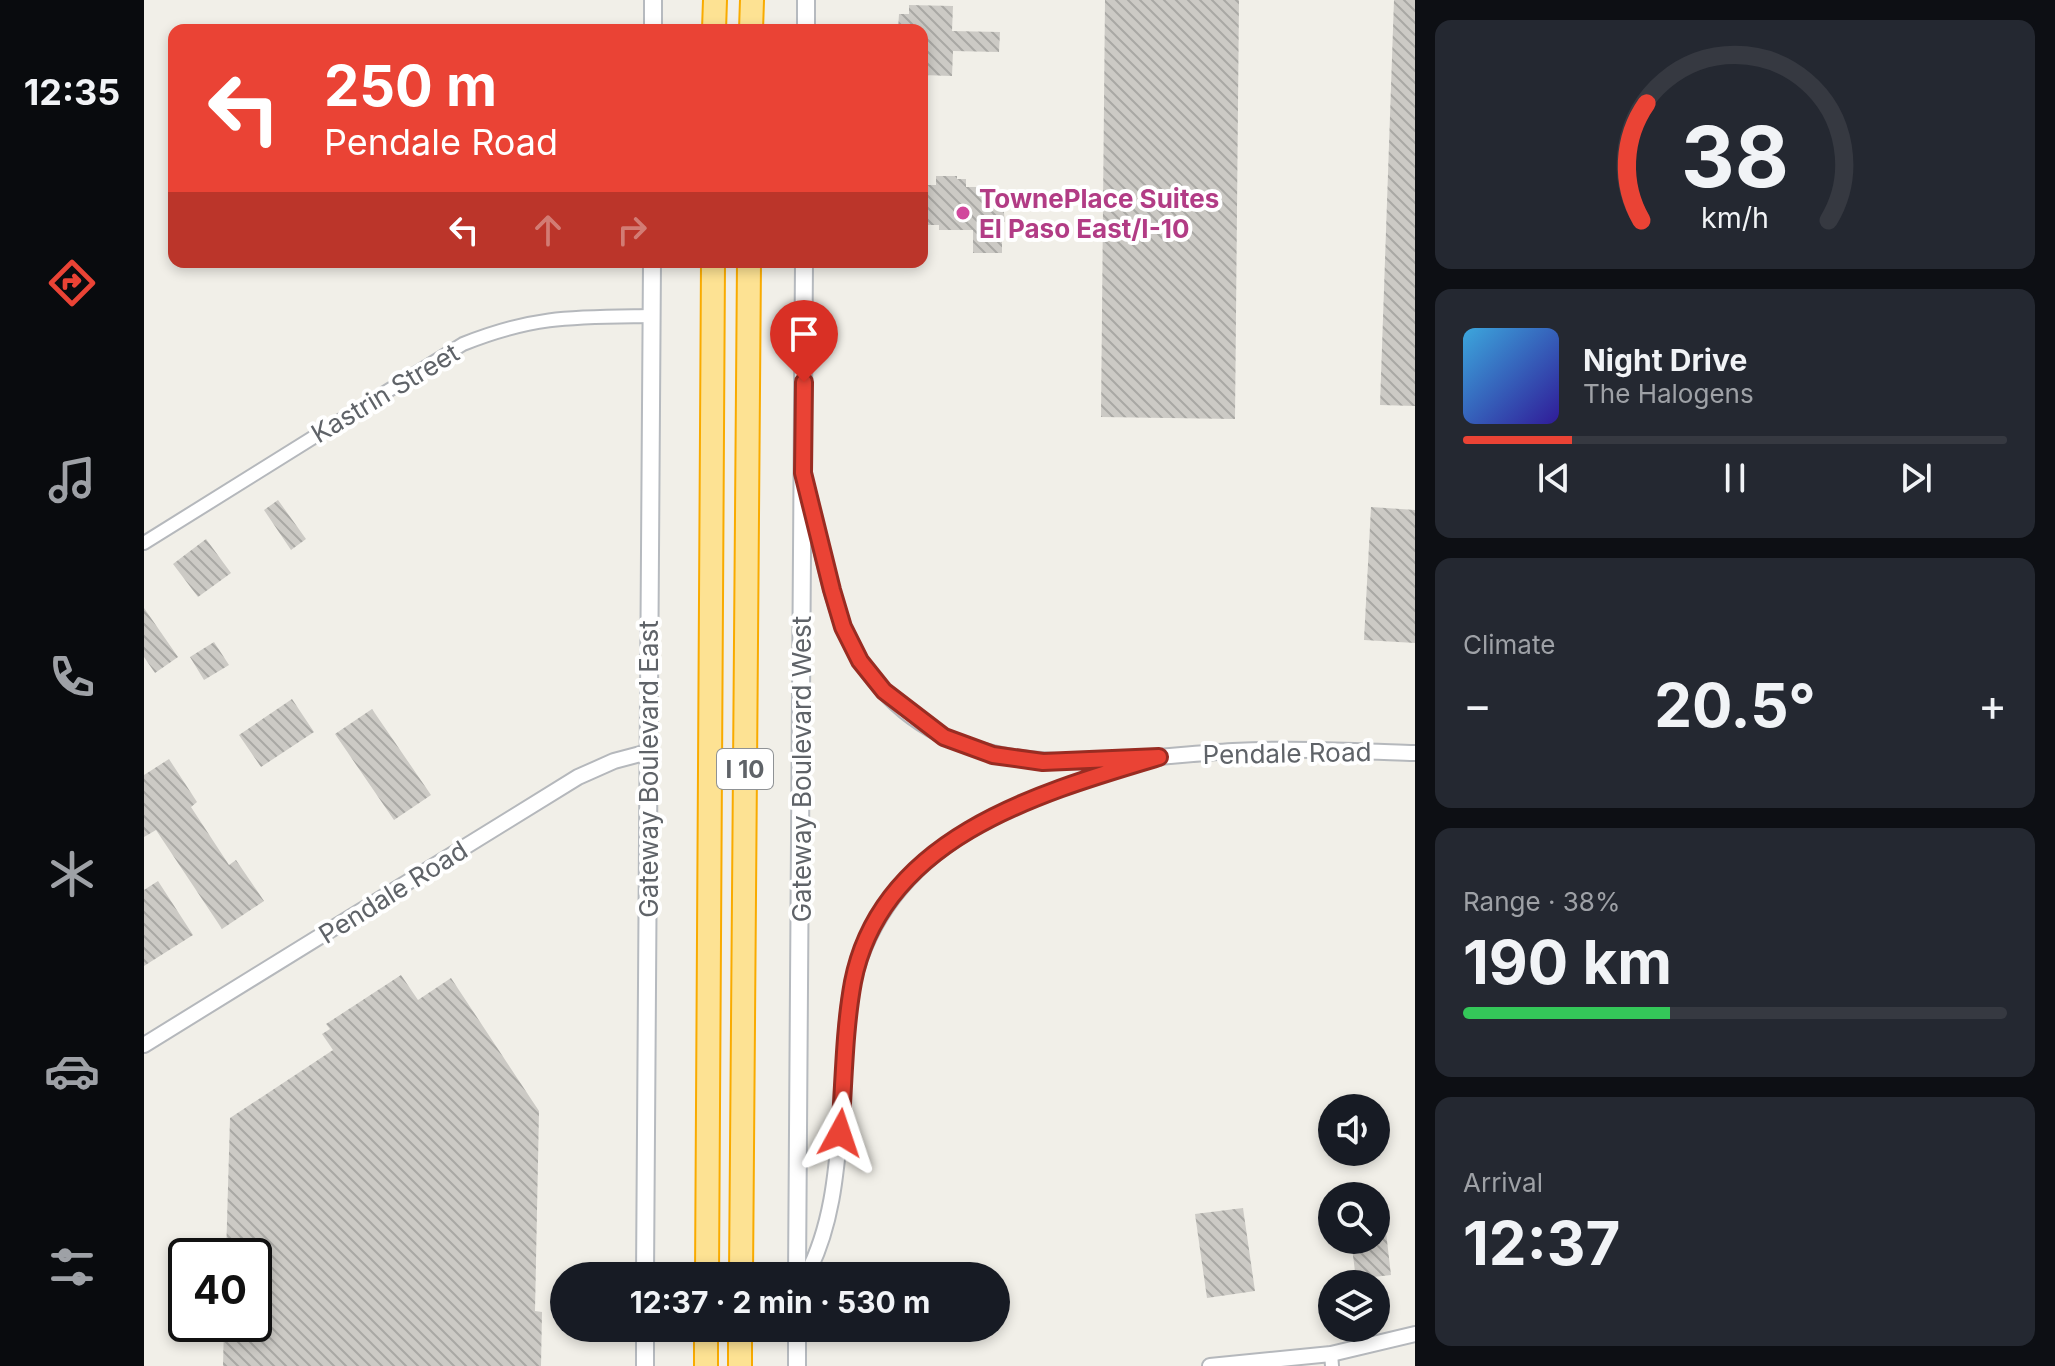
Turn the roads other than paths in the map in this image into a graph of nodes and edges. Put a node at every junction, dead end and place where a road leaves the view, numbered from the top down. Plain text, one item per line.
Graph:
1 (653, 0) edge
2 (715, 0) edge
3 (752, 0) edge
4 (806, 0) edge
5 (653, 24) edge
6 (714, 24) edge
7 (751, 24) edge
8 (806, 24) edge
9 (652, 268) edge
10 (713, 268) edge
11 (749, 268) edge
12 (804, 268) edge
13 (651, 316) junction
14 (803, 473) junction
15 (144, 543) edge
16 (648, 752) junction
17 (1415, 753) edge
18 (1159, 757) junction
19 (144, 1045) edge
20 (645, 1262) edge
21 (707, 1262) edge
22 (741, 1262) edge
23 (797, 1262) edge
24 (813, 1262) edge
25 (1415, 1334) edge
26 (645, 1342) edge
27 (706, 1342) edge
28 (740, 1342) edge
29 (797, 1342) edge
30 (1332, 1360) edge
31 (645, 1366) edge
32 (706, 1366) edge
33 (740, 1366) edge
34 (797, 1366) edge
35 (1210, 1366) edge

1 - 5 main road
2 - 6 highway
3 - 7 highway
4 - 8 main road
9 - 13 main road, Gateway Boulevard East
10 - 21 highway, I 10
11 - 22 highway, I 10
12 - 14 main road, Gateway Boulevard West
13 - 15 street, Kastrin Street
13 - 16 main road, Gateway Boulevard East
14 - 18 street, Pendale Road
14 - 23 main road, Gateway Boulevard West
16 - 19 street, Pendale Road
16 - 20 main road, Gateway Boulevard East
17 - 18 street, Pendale Road
18 - 24 street, Pendale Road
25 - 30 street
26 - 31 main road
27 - 32 highway
28 - 33 highway
29 - 34 main road
30 - 35 street

